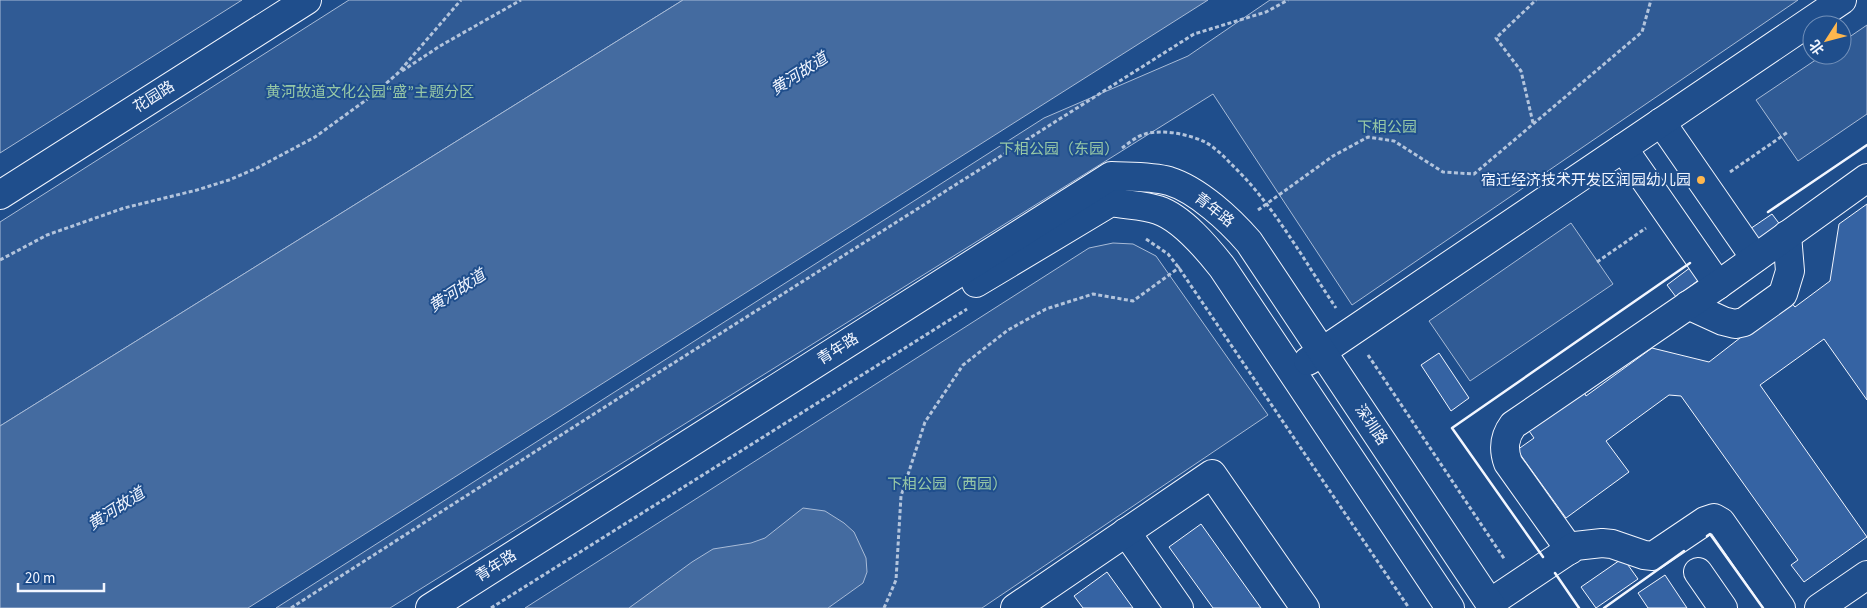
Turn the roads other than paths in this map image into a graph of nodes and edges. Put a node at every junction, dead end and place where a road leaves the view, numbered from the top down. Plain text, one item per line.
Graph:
1 (308, 0) edge
2 (1842, 0) edge
3 (1661, 122) junction
4 (1623, 148) junction
5 (1867, 178) edge
6 (0, 195) edge
7 (1242, 234) joint
8 (1786, 235) junction
9 (1755, 258) junction
10 (1718, 285) junction
11 (1688, 305) junction
12 (1322, 351) junction
13 (1292, 372) junction
14 (1126, 532) junction
15 (1570, 550) junction
16 (1698, 572) dead end
17 (1867, 575) edge
18 (1027, 605) edge
19 (1492, 606) edge
20 (430, 608) edge
21 (463, 608) edge
22 (1178, 608) edge
23 (1305, 608) edge
24 (1450, 608) edge
25 (1723, 608) edge
26 (1781, 608) edge
27 (1819, 608) edge

1 - 6 street, 花园路
2 - 3 street
3 - 4 street
3 - 9 street
4 - 10 street
4 - 12 street
5 - 8 street
7 - 12 street, 深圳路
7 - 20 street, 青年路
8 - 9 street
8 - 11 street
9 - 10 street
10 - 11 street
11 - 15 street
12 - 13 street
12 - 19 street, 深圳路
13 - 21 street, 青年路
13 - 24 street
14 - 18 street
14 - 22 street
14 - 23 street
15 - 19 street
15 - 26 street
16 - 25 street
17 - 27 street

